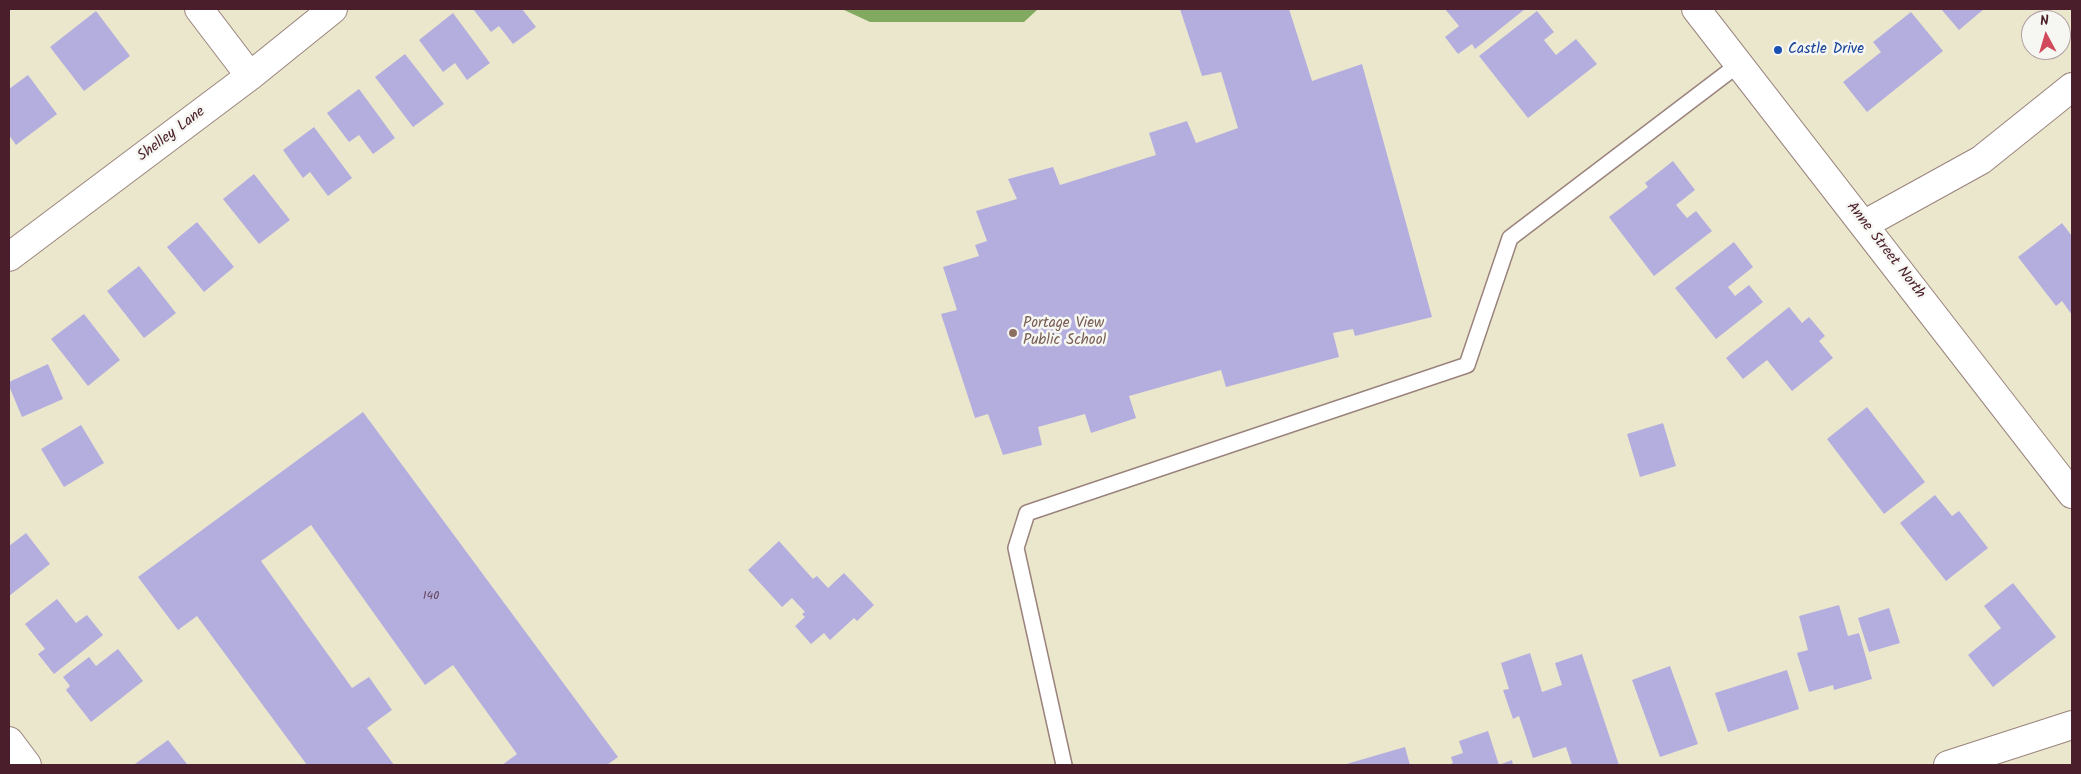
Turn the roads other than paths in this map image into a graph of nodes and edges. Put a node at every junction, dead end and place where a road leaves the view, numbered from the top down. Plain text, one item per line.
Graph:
1 (199, 9) edge
2 (333, 9) edge
3 (1696, 9) edge
4 (1740, 64) junction
5 (250, 76) junction
6 (2072, 87) edge
7 (1865, 224) junction
8 (9, 257) edge
9 (2072, 494) edge
10 (2072, 725) edge
11 (9, 741) edge
12 (27, 765) edge
13 (1064, 765) edge
14 (1948, 765) edge

1 - 5 street
2 - 5 street, Shelley Lane
3 - 4 street, Anne Street North
4 - 7 street, Anne Street North
4 - 13 lane
5 - 8 street, Shelley Lane
6 - 7 street
7 - 9 street, Anne Street North
10 - 14 street
11 - 12 street

